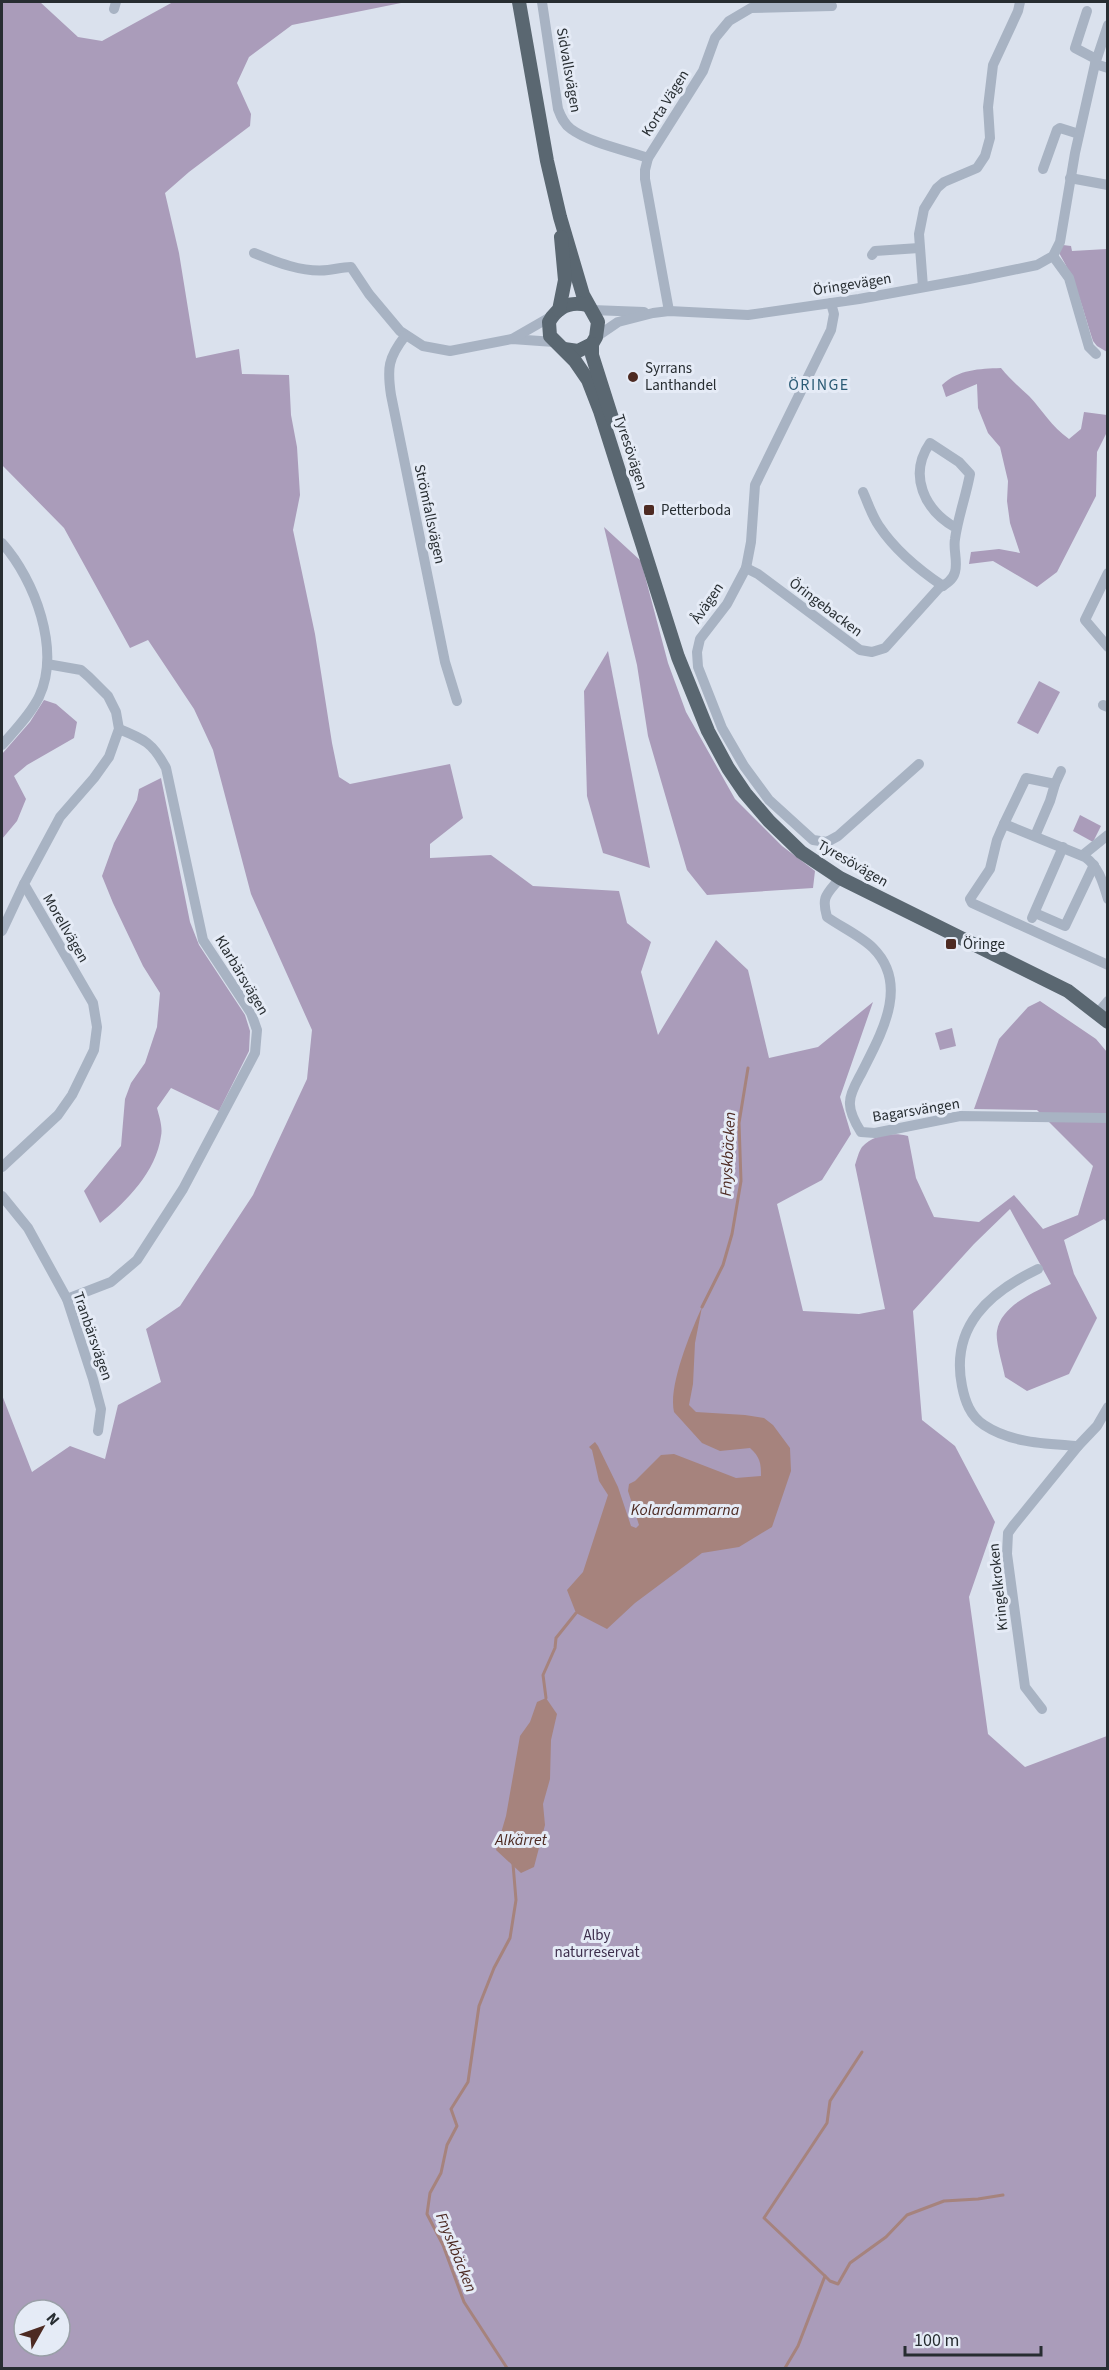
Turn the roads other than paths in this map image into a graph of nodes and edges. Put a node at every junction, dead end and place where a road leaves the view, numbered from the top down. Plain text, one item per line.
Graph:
1 (519, 2) edge
2 (542, 2) edge
3 (1020, 2) edge
4 (832, 6) dead end
5 (1087, 11) dead end
6 (1107, 25) edge
7 (1096, 62) junction
8 (1107, 68) edge
9 (1079, 134) junction
10 (648, 158) junction
11 (1043, 169) dead end
12 (1070, 178) junction
13 (1107, 185) edge
14 (560, 217) junction
15 (919, 248) junction
16 (254, 253) dead end
17 (872, 255) dead end
18 (1053, 256) junction
19 (923, 287) junction
20 (831, 303) junction
21 (589, 307) junction
22 (669, 311) junction
23 (555, 313) junction
24 (653, 313) junction
25 (405, 336) junction
26 (512, 339) junction
27 (594, 341) junction
28 (559, 346) junction
29 (1096, 354) dead end
30 (863, 492) dead end
31 (956, 528) junction
32 (2, 543) edge
33 (746, 568) junction
34 (653, 573) junction
35 (1106, 581) edge
36 (941, 587) junction
37 (1107, 647) edge
38 (47, 664) junction
39 (457, 701) dead end
40 (119, 729) junction
41 (2, 745) edge
42 (919, 764) dead end
43 (1061, 771) dead end
44 (1055, 784) junction
45 (1004, 824) junction
46 (1107, 835) edge
47 (1035, 836) junction
48 (1064, 847) junction
49 (1083, 855) junction
50 (1094, 865) junction
51 (840, 878) junction
52 (24, 884) junction
53 (1107, 899) edge
54 (1035, 912) junction
55 (1028, 928) junction
56 (2, 931) edge
57 (1107, 964) edge
58 (1107, 1000) edge
59 (1103, 1017) edge
60 (1107, 1118) edge
61 (2, 1167) edge
62 (2, 1196) edge
63 (1038, 1269) dead end
64 (67, 1299) junction
65 (1107, 1407) edge
66 (98, 1431) dead end
67 (1078, 1446) junction
68 (1042, 1709) dead end

1 - 14 main road, Tyresövägen
2 - 10 street, Sidvallsvägen
3 - 15 street
4 - 10 street, Korta Vägen
5 - 7 street
6 - 7 street
7 - 8 street
7 - 9 street
9 - 11 street
9 - 12 street
10 - 22 street, Korta Vägen
12 - 13 street
12 - 18 street
14 - 21 main road, Tyresövägen
14 - 23 main road, Tyresövägen
15 - 17 street
15 - 19 street
16 - 25 street
18 - 19 street, Öringevägen
18 - 29 street
19 - 20 street, Öringevägen
20 - 22 street, Öringevägen
20 - 33 street, Åvägen
21 - 23 main road
21 - 24 street, Öringevägen
21 - 27 main road, Tyresövägen
22 - 24 street, Öringevägen
23 - 26 street
23 - 28 main road, Tyresövägen
24 - 27 street, Öringevägen
25 - 26 street
25 - 39 street, Strömfallsvägen
26 - 28 street
27 - 28 main road
27 - 34 main road, Tyresövägen
28 - 34 main road, Tyresövägen
30 - 36 street
31 - 31 street, Öringebacken
31 - 36 street, Öringebacken
32 - 38 street
33 - 36 street, Öringebacken
33 - 42 street, Åvägen
34 - 51 main road, Tyresövägen
35 - 37 street
38 - 40 street
38 - 41 street
40 - 52 street, Morellvägen
40 - 64 street, Klarbärsvägen
43 - 44 street
44 - 45 street
44 - 47 street
45 - 47 street
45 - 55 street
46 - 49 street
47 - 48 street
48 - 49 street
48 - 54 street
49 - 50 street
50 - 53 street
50 - 54 street
51 - 59 main road, Tyresövägen
51 - 60 street, Bagarsvängen
52 - 56 street
52 - 61 street, Morellvägen
54 - 55 street
55 - 57 street
58 - 59 street
62 - 64 street, Tranbärsvägen
63 - 67 street
64 - 66 street, Tranbärsvägen
65 - 67 street, Kringelkroken
67 - 68 street, Kringelkroken

